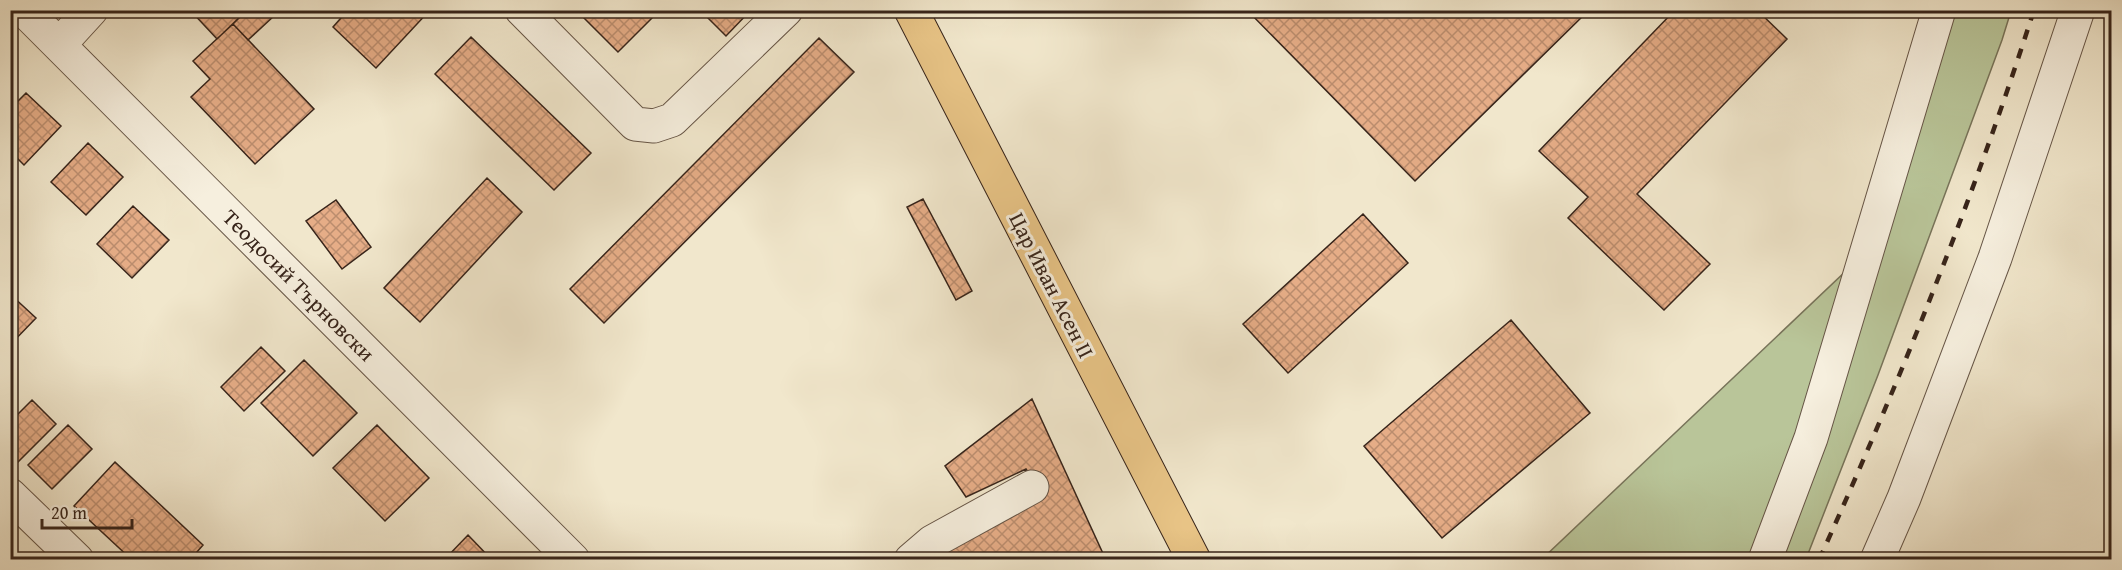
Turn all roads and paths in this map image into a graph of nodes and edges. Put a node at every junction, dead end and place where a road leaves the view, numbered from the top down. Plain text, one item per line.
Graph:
1 (24, 10) edge
2 (91, 10) edge
3 (522, 10) edge
4 (786, 10) edge
5 (911, 10) edge
6 (1939, 10) edge
7 (2078, 10) edge
8 (59, 45) junction
9 (1032, 487) dead end
10 (10, 495) edge
11 (77, 560) edge
12 (573, 560) edge
13 (911, 560) edge
14 (1194, 560) edge
15 (1765, 560) edge
16 (1877, 560) edge

1 - 8 street, Теодосий Търновски
2 - 8 street
3 - 4 street
5 - 14 main road, Цар Иван Асен II
6 - 15 street
7 - 16 street
8 - 12 street, Теодосий Търновски
9 - 13 street
10 - 11 street

